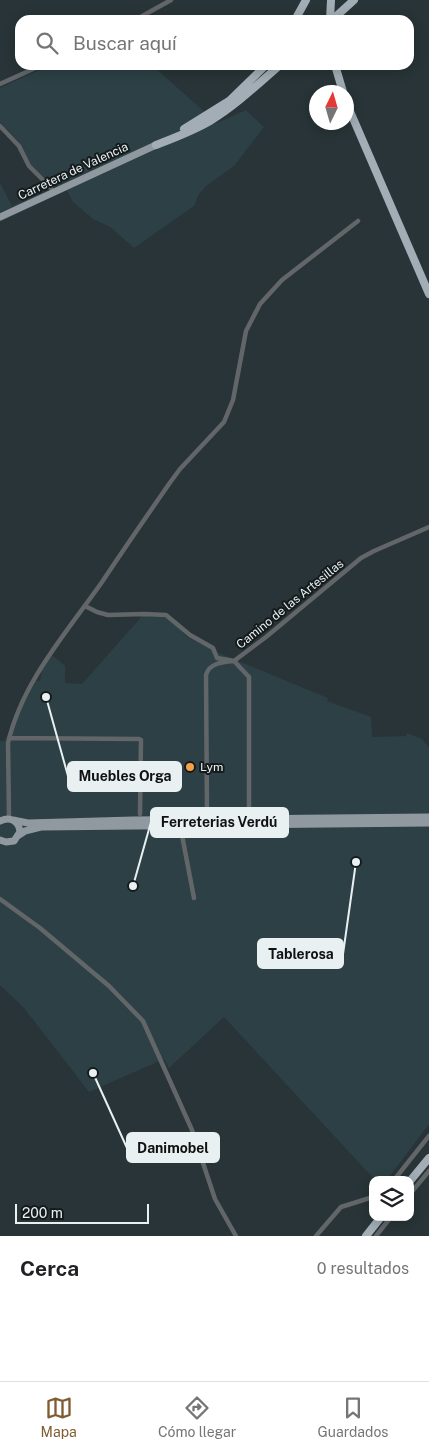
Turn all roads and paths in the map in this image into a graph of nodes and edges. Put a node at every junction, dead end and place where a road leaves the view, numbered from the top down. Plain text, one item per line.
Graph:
1 (171, 0) edge
2 (306, 0) edge
3 (331, 0) edge
4 (354, 0) edge
5 (144, 15) edge
6 (298, 15) edge
7 (331, 15) edge
8 (337, 15) edge
9 (31, 70) edge
10 (261, 70) edge
11 (274, 70) edge
12 (336, 70) edge
13 (0, 84) edge
14 (341, 85) edge
15 (354, 121) edge
16 (0, 126) edge
17 (156, 145) junction
18 (53, 192) junction
19 (0, 217) edge
20 (358, 221) dead end
21 (429, 294) edge
22 (429, 527) edge
23 (84, 606) junction
24 (234, 661) junction
25 (10, 738) junction
26 (207, 813) dead end
27 (249, 813) dead end
28 (140, 814) dead end
29 (429, 817) edge
30 (5, 820) edge
31 (429, 823) edge
32 (181, 830) dead end
33 (19, 835) junction
34 (0, 840) edge
35 (194, 898) dead end
36 (0, 899) edge
37 (429, 1136) edge
38 (429, 1158) edge
39 (429, 1171) edge
40 (397, 1176) edge
41 (414, 1176) edge
42 (414, 1189) edge
43 (369, 1198) edge
44 (378, 1221) edge
45 (388, 1221) edge
46 (236, 1236) edge
47 (316, 1236) edge
48 (366, 1236) edge
49 (376, 1236) edge

1 - 5 street
2 - 6 highway
3 - 7 highway
4 - 8 highway
9 - 13 street
10 - 17 highway
11 - 17 highway
12 - 14 highway
15 - 21 highway
16 - 18 street
17 - 18 main road, Carretera de Valencia
18 - 19 main road, Carretera de Valencia
20 - 23 street
22 - 24 street, Camino de las Artesillas
23 - 24 street, Camino de las Artesillas
23 - 25 street
24 - 26 street
24 - 27 street
25 - 28 street
25 - 30 street
29 - 30 main road
30 - 33 main road
31 - 33 main road
32 - 35 street
33 - 34 main road
36 - 46 street
37 - 40 street
38 - 41 highway
39 - 42 street
43 - 47 street
44 - 48 highway
45 - 49 street

